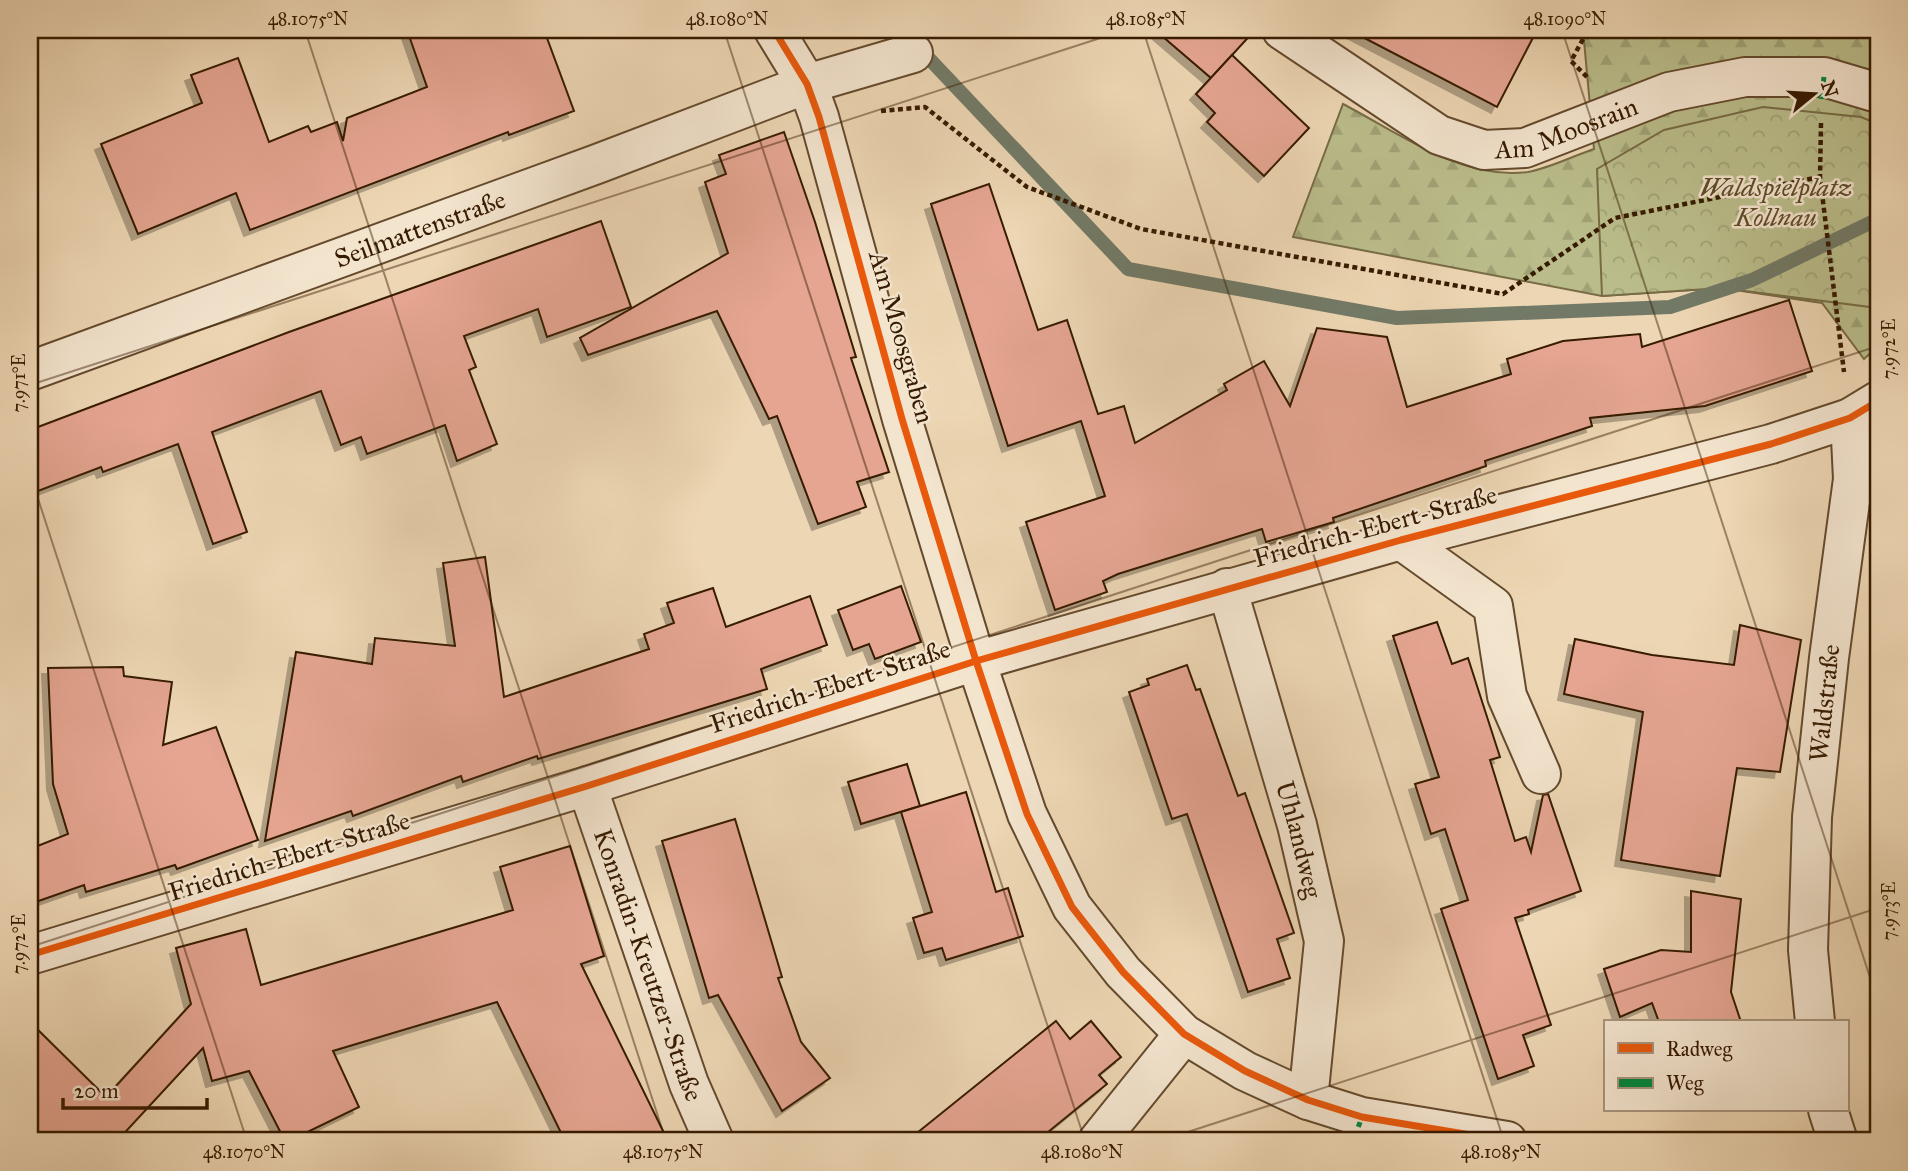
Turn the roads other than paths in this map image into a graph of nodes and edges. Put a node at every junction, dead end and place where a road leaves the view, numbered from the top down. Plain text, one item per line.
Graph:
1 (774, 30) edge
2 (1282, 30) edge
3 (913, 53) dead end
4 (1878, 93) edge
5 (813, 100) junction
6 (30, 371) edge
7 (1864, 409) edge
8 (1853, 479) junction
9 (1878, 514) edge
10 (1401, 540) junction
11 (1227, 588) junction
12 (976, 662) junction
13 (1541, 774) dead end
14 (587, 786) junction
15 (30, 956) edge
16 (1815, 1020) edge
17 (1184, 1034) junction
18 (1308, 1100) junction
19 (1829, 1112) edge
20 (1358, 1129) edge
21 (715, 1141) edge
22 (1098, 1141) edge
23 (1507, 1141) edge
24 (1839, 1141) edge

1 - 5 street, Am Moosgraben
2 - 4 street, Am Moosrain
3 - 5 street, Seilmattenstraße
5 - 6 street, Seilmattenstraße
5 - 12 street, Am Moosgraben
7 - 8 street, Waldstraße
7 - 10 street, Friedrich-Ebert-Straße
8 - 9 street
8 - 16 street, Waldstraße
10 - 11 street, Friedrich-Ebert-Straße
10 - 13 street
11 - 12 street, Friedrich-Ebert-Straße
11 - 18 street, Uhlandweg
12 - 14 street, Friedrich-Ebert-Straße
12 - 17 street, Am Moosgraben
14 - 15 street, Friedrich-Ebert-Straße
14 - 21 street, Konradin-Kreutzer-Straße
17 - 18 street, Am Moosgraben
17 - 22 street
18 - 20 street, Am Moosgraben
19 - 24 street
20 - 23 street, Am Moosgraben

